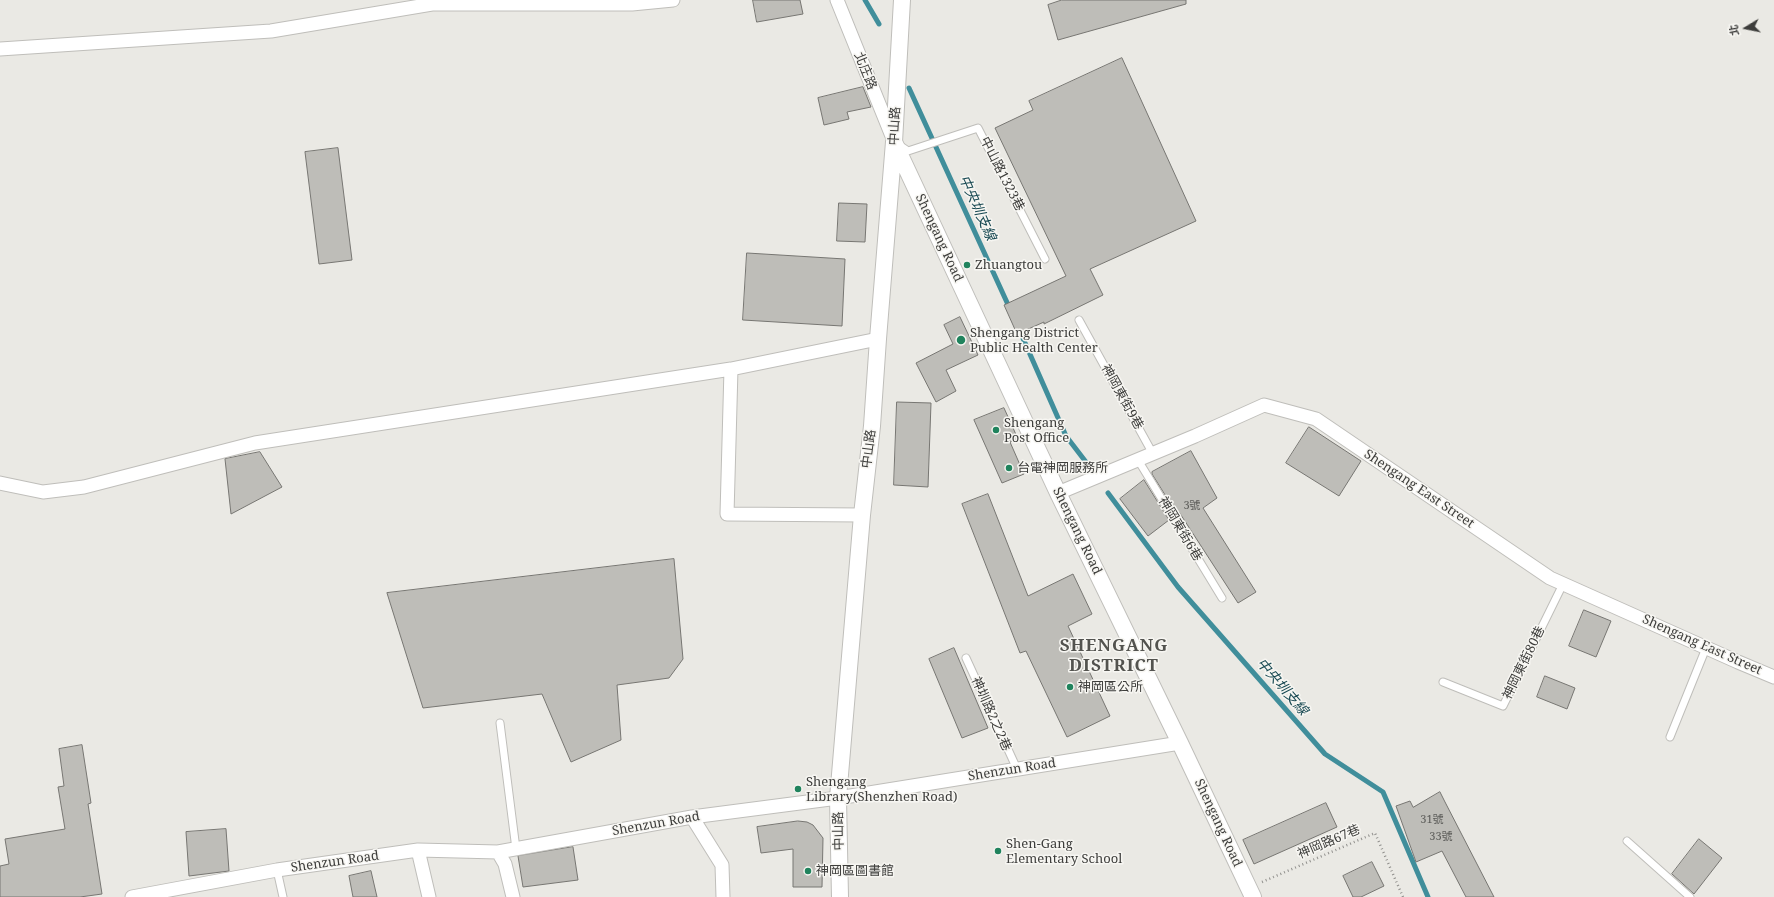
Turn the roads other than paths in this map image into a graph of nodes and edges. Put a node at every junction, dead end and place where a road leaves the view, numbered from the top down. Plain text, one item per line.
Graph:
1 (673, 0) edge
2 (837, 0) edge
3 (902, 0) edge
4 (0, 49) edge
5 (894, 142) junction
6 (1045, 259) dead end
7 (1079, 320) dead end
8 (878, 339) junction
9 (731, 369) junction
10 (1153, 454) junction
11 (1138, 460) junction
12 (0, 483) edge
13 (1058, 493) junction
14 (862, 515) junction
15 (1563, 584) junction
16 (1222, 598) dead end
17 (1706, 648) junction
18 (966, 658) dead end
19 (1774, 677) edge
20 (1443, 682) dead end
21 (500, 723) dead end
22 (1670, 737) dead end
23 (1180, 743) junction
24 (1017, 769) junction
25 (838, 798) junction
26 (692, 817) junction
27 (1627, 841) dead end
28 (516, 849) junction
29 (418, 850) junction
30 (498, 852) junction
31 (277, 870) junction
32 (1251, 892) edge
33 (132, 897) edge
34 (284, 897) edge
35 (429, 897) edge
36 (513, 897) edge
37 (723, 897) edge
38 (840, 897) edge
39 (1690, 897) edge

1 - 4 street
2 - 5 street, 北庄路
3 - 5 street, 中山路
5 - 6 lane, 中山路1323巷
5 - 8 street, 中山路
5 - 13 street, Shengang Road
7 - 10 lane, 神岡東街9巷
8 - 9 street
8 - 14 street, 中山路
9 - 12 street
9 - 14 street
10 - 11 street, Shengang East Street
10 - 15 street, Shengang East Street
11 - 13 street, Shengang East Street
11 - 16 lane, 神岡東街6巷
13 - 23 street, Shengang Road
14 - 25 street, 中山路
15 - 17 street, Shengang East Street
15 - 20 lane, 神岡東街80巷
17 - 19 street, Shengang East Street
17 - 22 lane
18 - 24 lane, 神圳路2之2巷
21 - 28 lane
23 - 24 street, Shenzun Road
23 - 32 street, Shengang Road
24 - 25 street, Shenzun Road
25 - 26 street, Shenzun Road
25 - 38 street, 中山路
26 - 28 street, Shenzun Road
26 - 37 street
27 - 39 lane
28 - 30 street, Shenzun Road
29 - 30 street, Shenzun Road
29 - 31 street, Shenzun Road
29 - 35 street
30 - 36 street
31 - 33 street, Shenzun Road
31 - 34 lane

